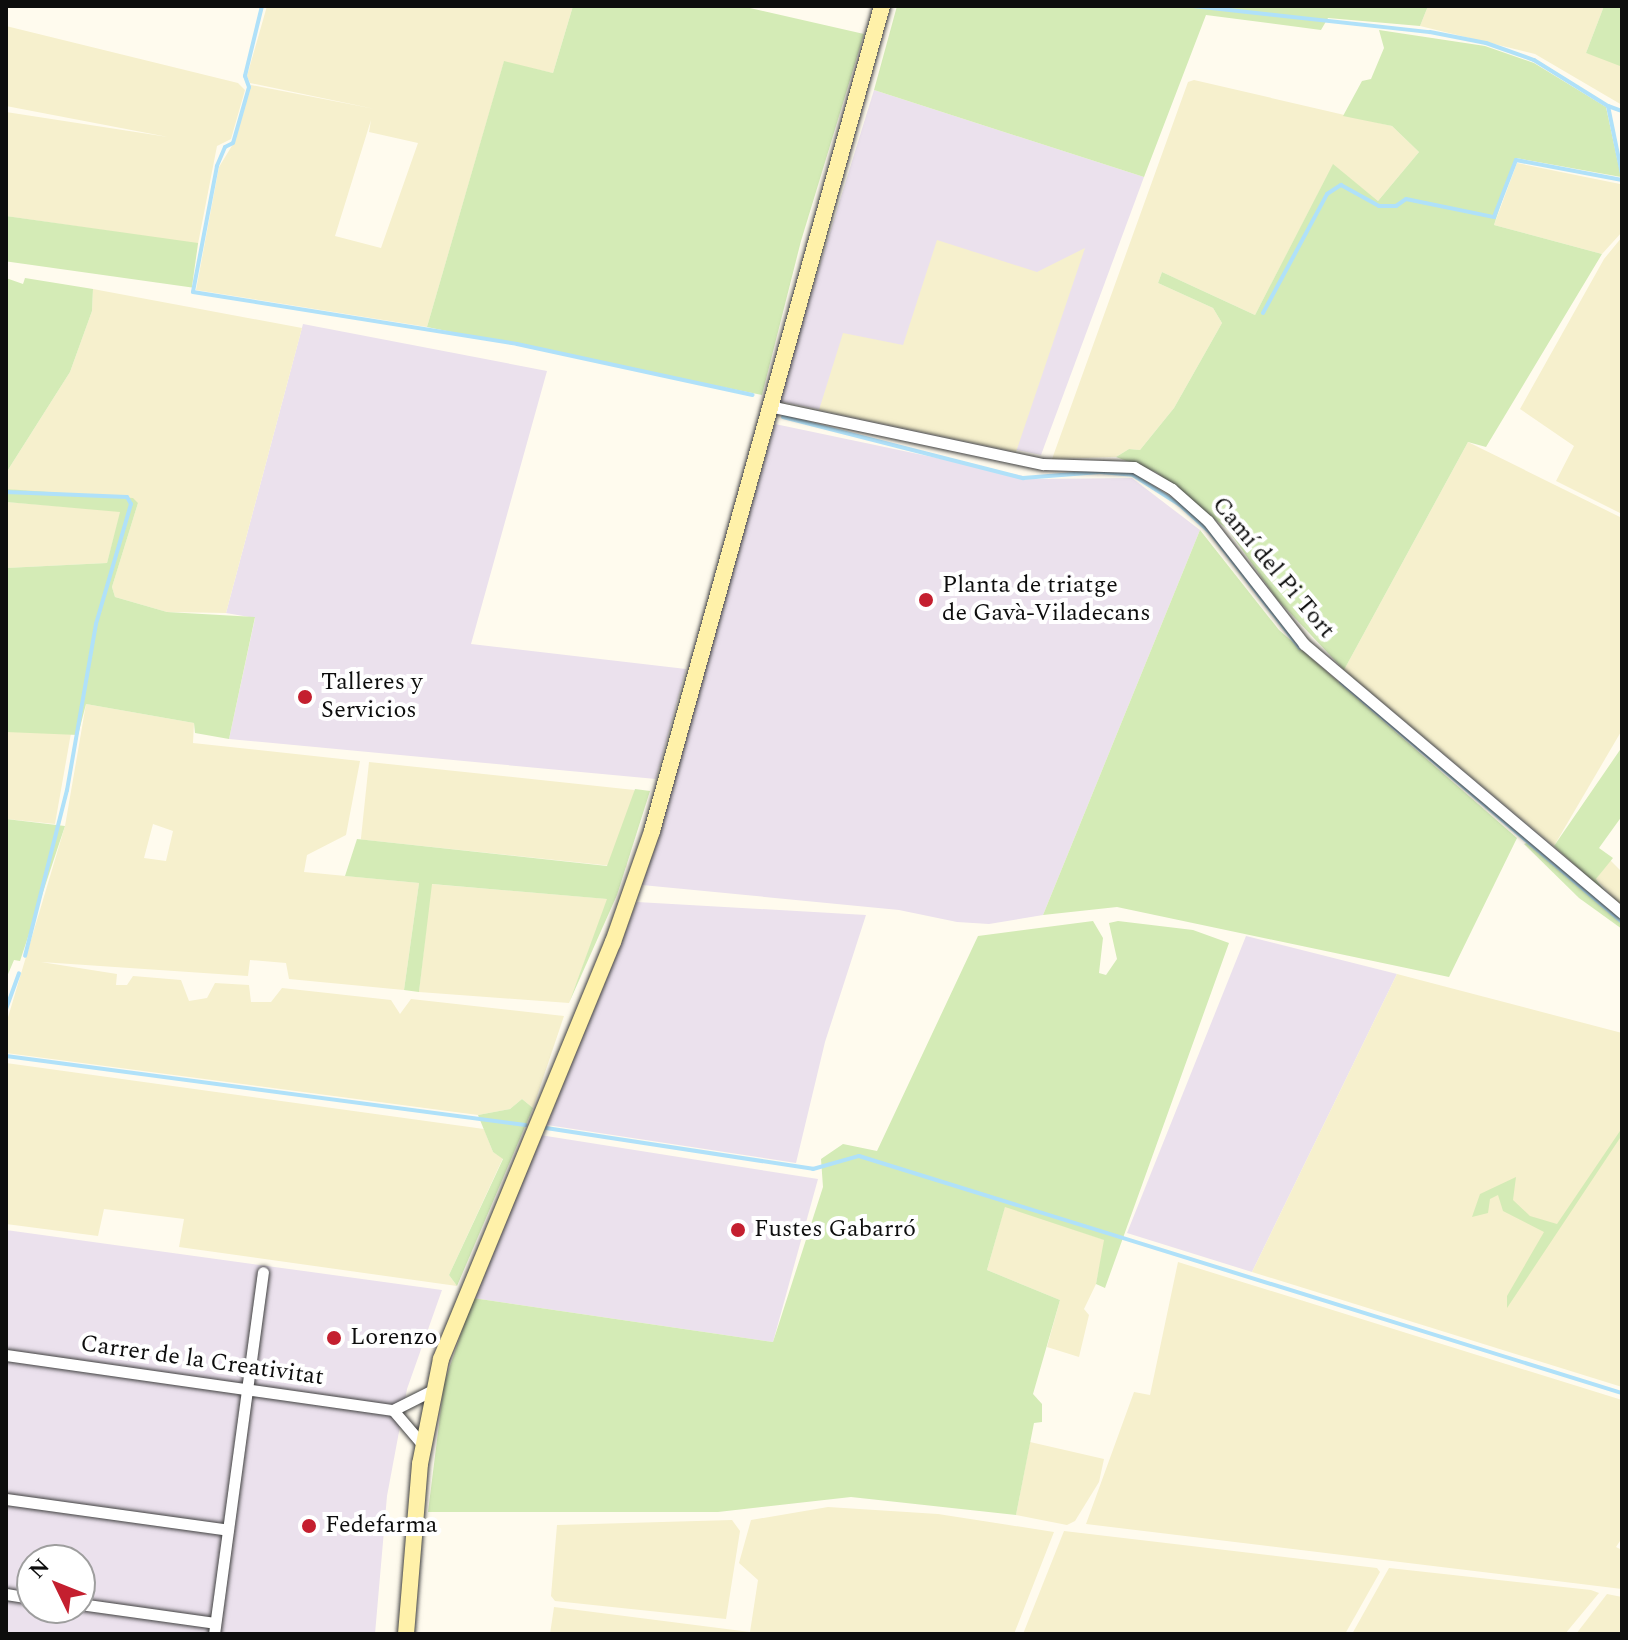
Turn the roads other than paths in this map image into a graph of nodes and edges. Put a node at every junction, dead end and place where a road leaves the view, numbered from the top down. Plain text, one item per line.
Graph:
1 (882, 6) edge
2 (769, 406) junction
3 (1622, 913) edge
4 (263, 1272) dead end
5 (6, 1355) edge
6 (247, 1389) junction
7 (431, 1391) junction
8 (393, 1410) junction
9 (422, 1444) junction
10 (6, 1499) edge
11 (228, 1530) junction
12 (96, 1607) edge
13 (214, 1629) edge
14 (406, 1634) edge

1 - 2 main road
2 - 3 street, Camí del Pi Tort
2 - 7 main road
4 - 6 street
5 - 6 street, Carrer de la Creativitat
6 - 8 street, Carrer de la Creativitat
6 - 11 street
7 - 8 street
7 - 9 main road
8 - 9 street
9 - 14 main road
10 - 11 street
11 - 13 street
12 - 13 street

